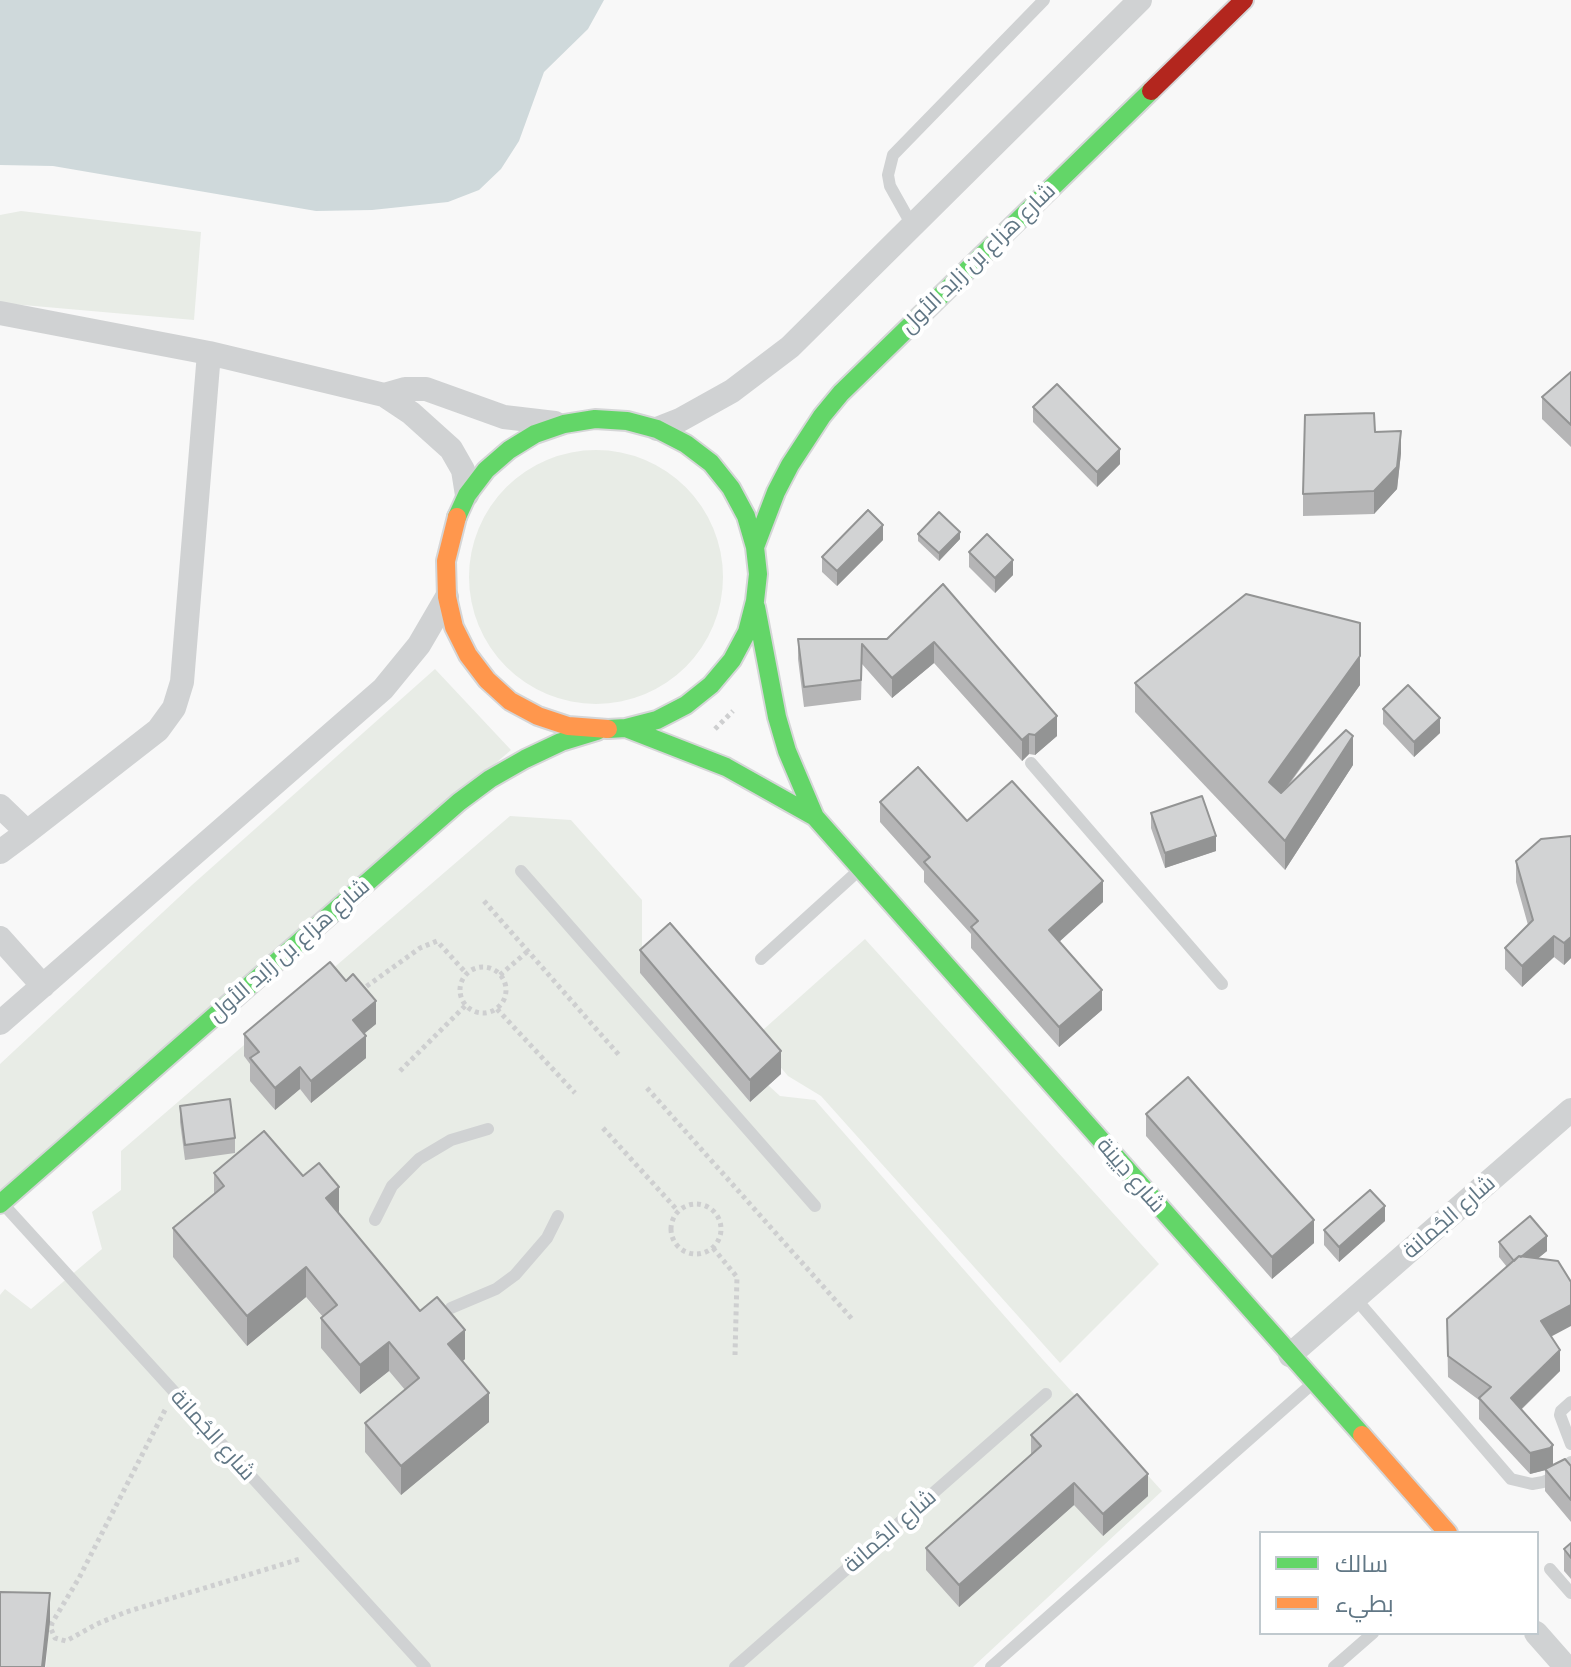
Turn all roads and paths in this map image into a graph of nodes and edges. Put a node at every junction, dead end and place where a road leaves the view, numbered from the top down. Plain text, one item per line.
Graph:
1 (1044, 0) edge
2 (1140, 0) edge
3 (1244, 0) edge
4 (913, 227) junction
5 (0, 313) edge
6 (209, 353) junction
7 (384, 395) junction
8 (457, 400) junction
9 (564, 424) junction
10 (657, 429) junction
11 (436, 434) junction
12 (467, 495) junction
13 (755, 547) junction
14 (447, 597) junction
15 (755, 601) junction
16 (768, 683) junction
17 (626, 728) junction
18 (599, 730) junction
19 (695, 754) junction
20 (1031, 763) dead end
21 (0, 806) edge
22 (815, 817) junction
23 (27, 832) junction
24 (0, 852) edge
25 (860, 869) junction
26 (521, 871) dead end
27 (484, 901) dead end
28 (0, 938) edge
29 (528, 951) junction
30 (761, 959) dead end
31 (466, 973) junction
32 (500, 975) junction
33 (1222, 984) dead end
34 (43, 986) junction
35 (353, 997) edge
36 (465, 1006) junction
37 (497, 1009) junction
38 (3, 1013) edge
39 (619, 1055) dead end
40 (400, 1071) dead end
41 (647, 1088) dead end
42 (575, 1093) dead end
43 (1571, 1110) edge
44 (603, 1128) dead end
45 (488, 1129) dead end
46 (1, 1203) edge
47 (815, 1206) dead end
48 (678, 1211) junction
49 (558, 1216) dead end
50 (375, 1220) dead end
51 (713, 1248) junction
52 (1355, 1298) junction
53 (451, 1308) edge
54 (852, 1319) dead end
55 (735, 1355) dead end
56 (1290, 1355) junction
57 (1314, 1382) junction
58 (174, 1392) junction
59 (1046, 1394) dead end
60 (1571, 1402) edge
61 (1571, 1444) edge
62 (1571, 1462) edge
63 (1446, 1531) edge
64 (321, 1553) junction
65 (1550, 1569) dead end
66 (1571, 1593) edge
67 (1371, 1635) edge
68 (1538, 1635) edge
69 (425, 1667) edge
70 (735, 1667) edge
71 (991, 1667) edge
72 (1334, 1667) edge
73 (1566, 1667) edge

1 - 4 lane
2 - 4 street
3 - 13 street, شارع هزاع بن زايد الأول
4 - 10 street
5 - 6 street
6 - 7 street
6 - 23 street
7 - 8 street
7 - 11 street
8 - 9 street
8 - 11 street
9 - 10 street
9 - 12 street
10 - 13 street
11 - 12 street
12 - 14 street
13 - 15 street
14 - 18 street
14 - 34 street
15 - 16 street, شارع دِيينة
15 - 17 street
16 - 19 path
16 - 22 street, شارع دِيينة
17 - 18 street
17 - 19 street, شارع دِيينة
18 - 46 street, شارع هزاع بن زايد الأول
19 - 22 street, شارع دِيينة
20 - 33 lane
21 - 23 street
22 - 25 street, شارع دِيينة
23 - 24 street
25 - 30 lane
25 - 56 street, شارع دِيينة
26 - 47 lane
27 - 29 path
28 - 34 street
29 - 32 path
29 - 39 path
31 - 32 path
31 - 35 path
31 - 36 path
32 - 37 path
34 - 38 street
36 - 37 path
36 - 40 path
37 - 42 path
41 - 54 path
43 - 52 street, شارع الجُمانة
44 - 48 path
45 - 50 lane
46 - 58 lane, شارع الجُمانة
48 - 51 path
48 - 51 path
49 - 53 lane
51 - 55 path
52 - 56 street, شارع الجُمانة
52 - 62 lane
56 - 57 street, شارع دِيينة
57 - 63 street, شارع دِيينة
57 - 71 lane
58 - 64 lane, شارع الجُمانة
58 - 64 path
59 - 70 lane, شارع الجُمانة
60 - 61 lane
64 - 69 lane, شارع الجُمانة
65 - 66 lane
67 - 72 lane
68 - 73 street

